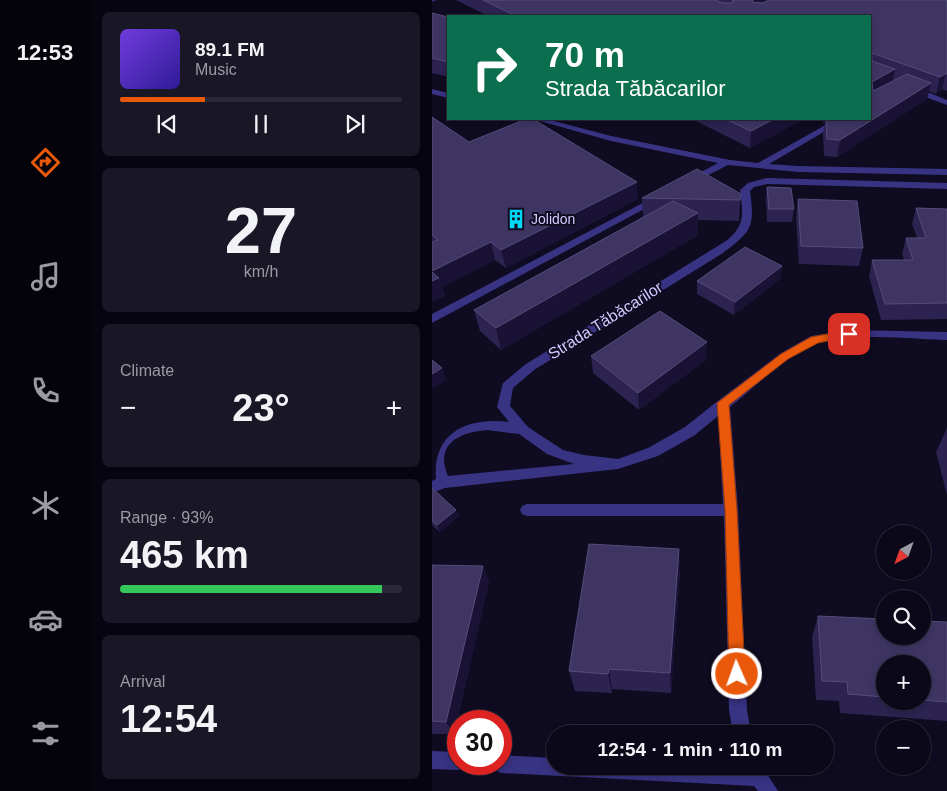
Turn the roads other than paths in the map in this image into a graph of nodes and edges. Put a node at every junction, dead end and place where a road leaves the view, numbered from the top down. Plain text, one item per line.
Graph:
1 (902, 85) edge
2 (432, 91) edge
3 (447, 96) edge
4 (946, 103) edge
5 (541, 120) edge
6 (840, 120) edge
7 (727, 162) junction
8 (760, 166) junction
9 (946, 172) edge
10 (683, 185) edge
11 (946, 186) edge
12 (666, 194) edge
13 (432, 319) edge
14 (946, 336) edge
15 (723, 403) junction
16 (523, 429) junction
17 (618, 464) junction
18 (438, 485) edge
19 (527, 510) dead end
20 (731, 510) junction
21 (740, 725) edge
22 (432, 760) edge
23 (447, 761) edge
24 (512, 765) edge
25 (760, 778) edge

1 - 4 street
2 - 3 street
5 - 7 street
6 - 8 street
7 - 8 street
7 - 10 street
8 - 9 street
11 - 16 street, Strada Tăbăcarilor
12 - 13 street
14 - 15 street, Strada Tăbăcarilor
15 - 17 street, Strada Tăbăcarilor
15 - 20 street
16 - 17 street, Strada Tăbăcarilor
16 - 18 street, Strada Tăbăcarilor
17 - 18 street, Strada Tăbăcarilor
19 - 20 street
20 - 21 street
22 - 23 street
24 - 25 street

